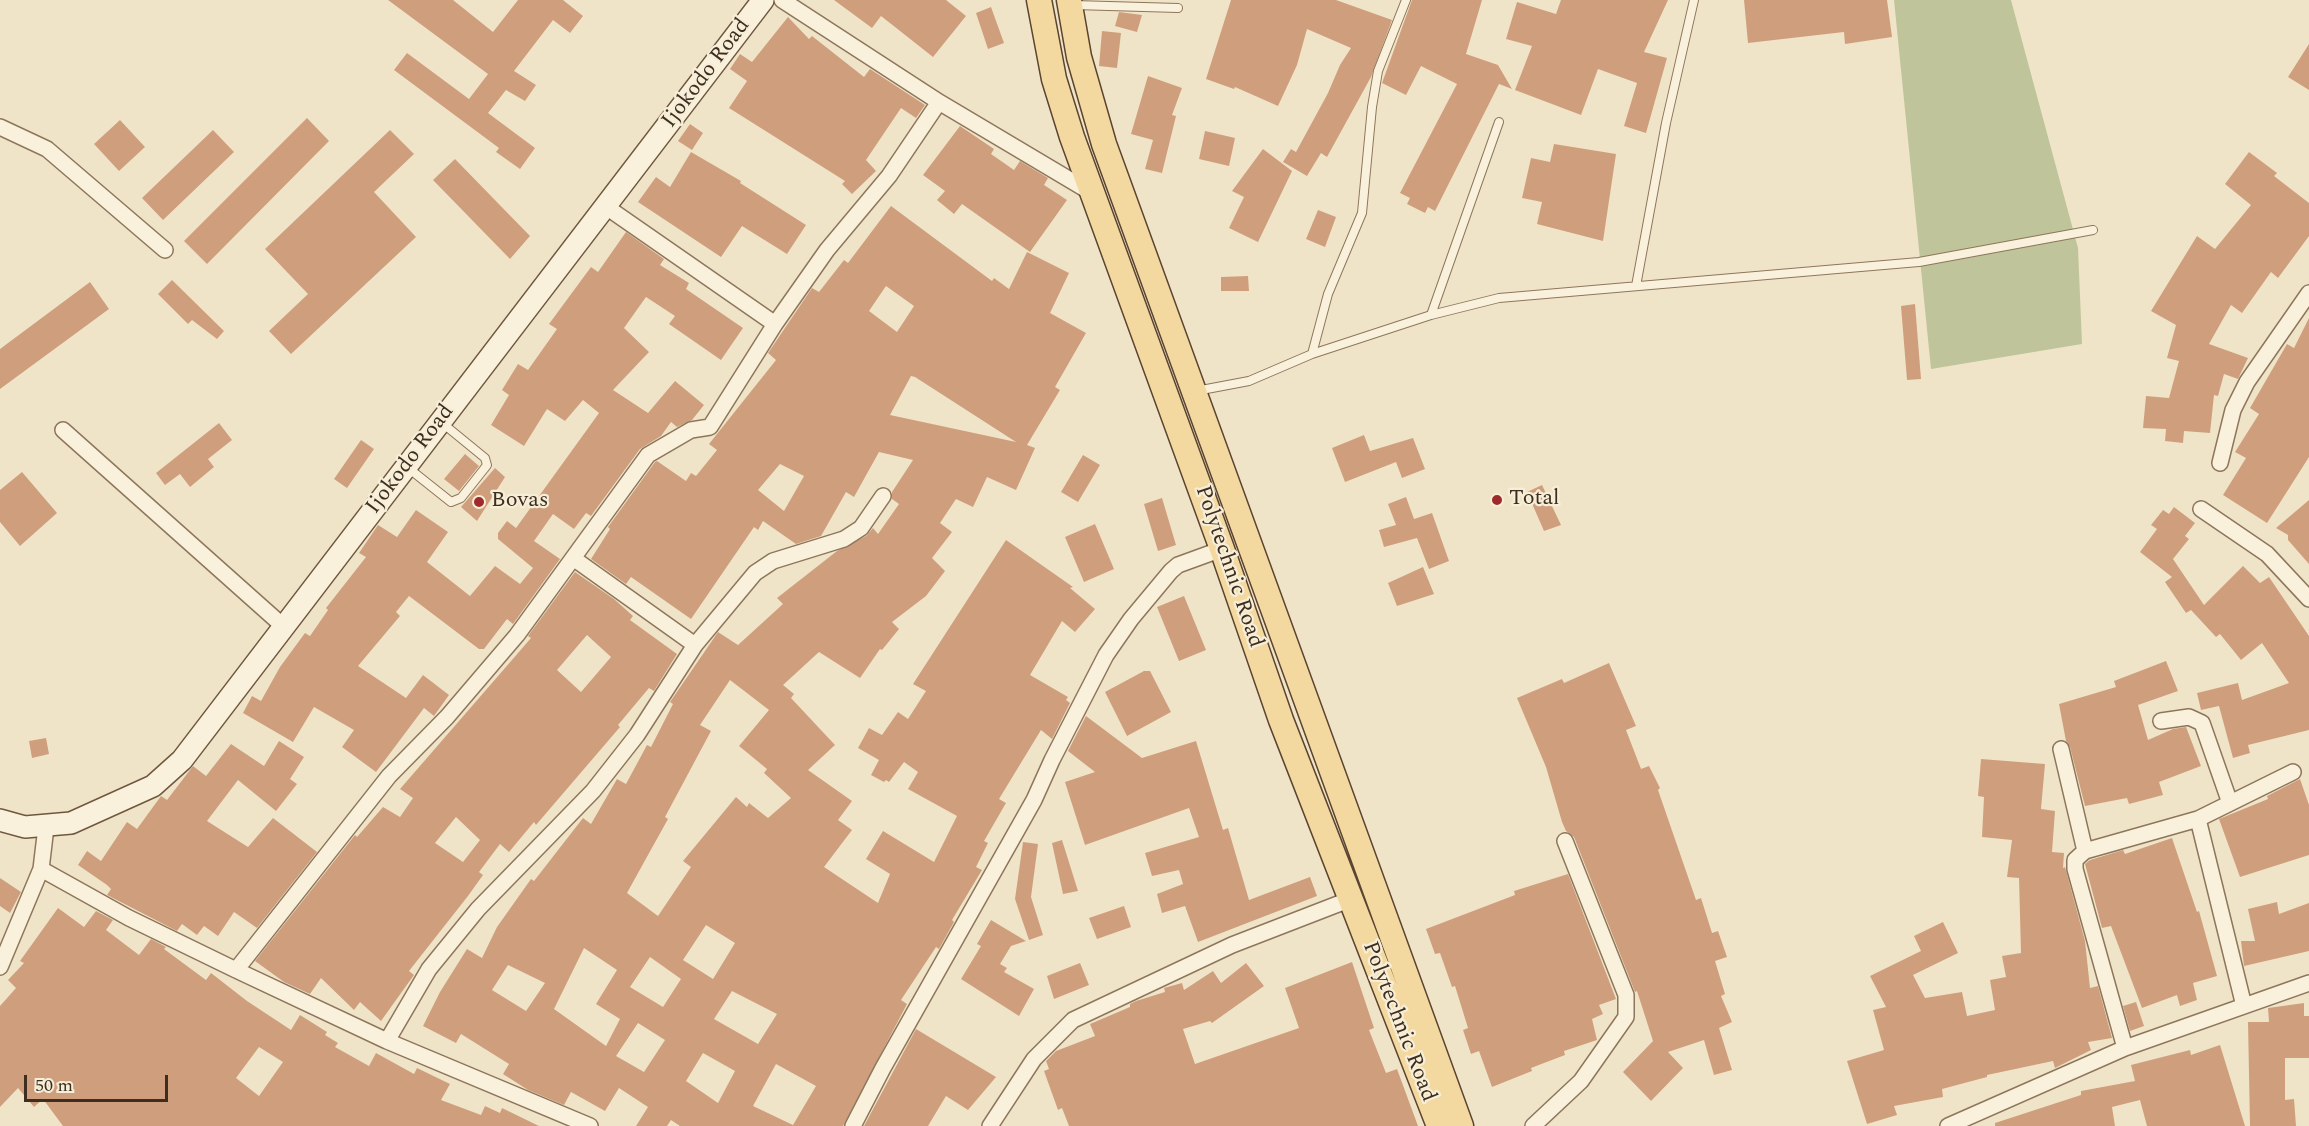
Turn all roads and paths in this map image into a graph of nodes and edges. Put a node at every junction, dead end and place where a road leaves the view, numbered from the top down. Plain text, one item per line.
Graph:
1 (763, 0) edge
2 (782, 0) edge
3 (1039, 0) edge
4 (1406, 0) edge
5 (1694, 0) edge
6 (1069, 2) edge
7 (1178, 8) dead end
8 (939, 102) junction
9 (1499, 122) dead end
10 (0, 127) edge
11 (1094, 194) junction
12 (605, 206) junction
13 (2093, 230) dead end
14 (165, 250) dead end
15 (1636, 286) junction
16 (2309, 294) edge
17 (1431, 315) junction
18 (775, 324) junction
19 (1312, 354) junction
20 (1192, 392) junction
21 (440, 421) junction
22 (63, 430) dead end
23 (2220, 463) dead end
24 (406, 466) junction
25 (883, 496) dead end
26 (2201, 509) dead end
27 (1222, 549) junction
28 (573, 558) junction
29 (2309, 599) edge
30 (283, 626) junction
31 (695, 645) junction
32 (2161, 721) dead end
33 (2061, 749) dead end
34 (2293, 772) dead end
35 (2230, 803) junction
36 (2198, 819) junction
37 (0, 820) edge
38 (46, 827) junction
39 (1565, 841) dead end
40 (2085, 851) junction
41 (41, 868) junction
42 (1351, 899) junction
43 (0, 967) edge
44 (236, 970) junction
45 (2309, 983) edge
46 (2244, 1006) junction
47 (387, 1041) junction
48 (2125, 1048) junction
49 (591, 1126) edge
50 (853, 1126) edge
51 (990, 1126) edge
52 (1439, 1126) edge
53 (1461, 1126) edge
54 (1533, 1126) edge
55 (1948, 1126) edge

1 - 12 main road, Ijokodo Road
2 - 8 street
3 - 11 main road, Polytechnic Road
4 - 19 lane
5 - 15 lane
6 - 7 lane
6 - 20 main road, Polytechnic Road
8 - 11 street
8 - 18 street
9 - 17 lane
10 - 14 street
11 - 27 main road, Polytechnic Road
12 - 18 street
12 - 21 main road, Ijokodo Road
13 - 15 lane
15 - 17 lane
16 - 23 street
17 - 19 lane
18 - 28 street
19 - 20 lane
20 - 53 main road, Polytechnic Road
21 - 24 main road, Ijokodo Road
21 - 24 lane
22 - 30 street
24 - 30 main road, Ijokodo Road
25 - 31 street
26 - 29 street
27 - 42 main road, Polytechnic Road
27 - 50 street
28 - 31 street
28 - 44 street
30 - 38 main road, Ijokodo Road
31 - 47 street
32 - 35 street
33 - 40 street
34 - 35 street
35 - 36 street
36 - 40 street
36 - 46 street
37 - 38 main road, Ijokodo Road
38 - 41 street
39 - 54 street
40 - 48 street
41 - 43 street
41 - 44 street
42 - 51 street
42 - 52 main road, Polytechnic Road
44 - 47 street
45 - 46 street
46 - 48 street
47 - 49 street
48 - 55 street

